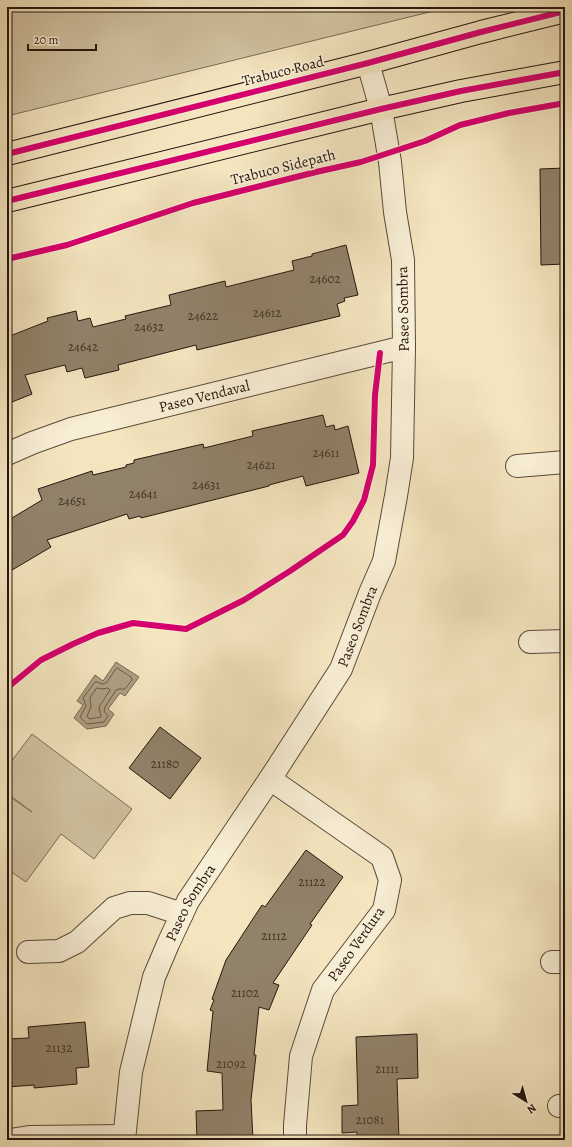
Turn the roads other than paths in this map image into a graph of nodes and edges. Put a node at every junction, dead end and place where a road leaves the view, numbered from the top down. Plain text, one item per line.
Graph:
1 (565, 11) edge
2 (368, 63) junction
3 (565, 72) edge
4 (381, 109) junction
5 (7, 154) edge
6 (7, 201) edge
7 (404, 347) junction
8 (7, 454) edge
9 (565, 462) edge
10 (517, 466) dead end
11 (565, 641) edge
12 (530, 642) dead end
13 (270, 779) junction
14 (182, 914) junction
15 (28, 952) dead end
16 (124, 1138) edge
17 (10, 1140) edge
18 (295, 1140) edge

1 - 2 main road, Trabuco Road
2 - 4 street, Paseo Sombra
2 - 5 main road, Trabuco Road
3 - 4 main road
4 - 6 main road
4 - 7 street, Paseo Sombra
7 - 8 street, Paseo Vendaval
7 - 13 street, Paseo Sombra
9 - 10 street
11 - 12 street
13 - 14 street, Paseo Sombra
13 - 18 street, Paseo Verdura
14 - 15 street
14 - 16 street, Paseo Sombra
16 - 17 street

